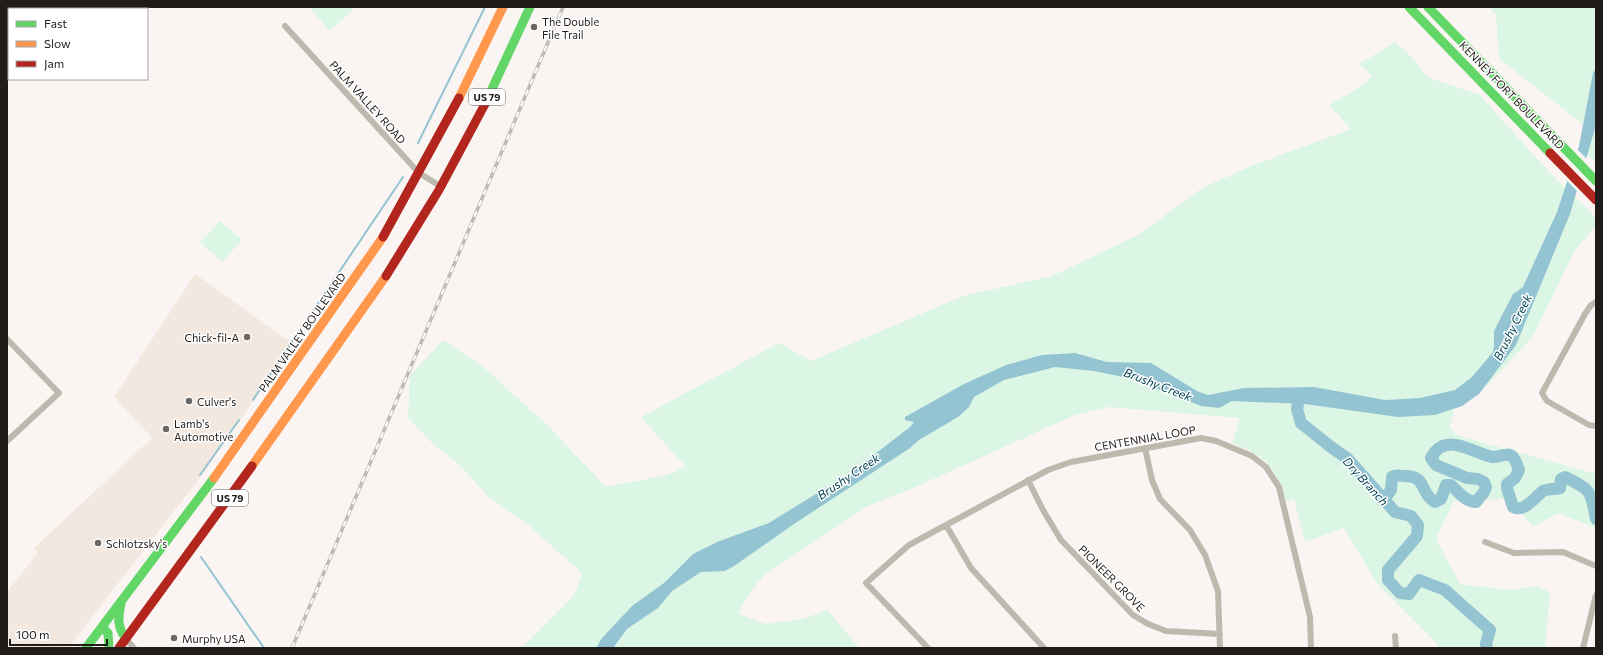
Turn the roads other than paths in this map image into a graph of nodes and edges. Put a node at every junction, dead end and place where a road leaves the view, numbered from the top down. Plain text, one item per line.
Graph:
1 (503, 7) edge
2 (530, 7) edge
3 (1409, 7) edge
4 (1428, 7) edge
5 (285, 26) dead end
6 (419, 173) junction
7 (1596, 181) edge
8 (440, 186) junction
9 (1596, 200) edge
10 (1596, 302) edge
11 (7, 339) edge
12 (1596, 426) edge
13 (7, 441) edge
14 (1145, 448) junction
15 (1028, 480) junction
16 (946, 525) junction
17 (1485, 542) dead end
18 (1596, 566) edge
19 (1596, 595) edge
20 (122, 602) junction
21 (102, 627) junction
22 (1220, 634) junction
23 (1395, 636) dead end
24 (126, 639) junction
25 (86, 648) edge
26 (109, 648) edge
27 (119, 648) edge
28 (134, 648) edge
29 (928, 648) edge
30 (1044, 648) edge
31 (1220, 648) edge
32 (1310, 648) edge
33 (1396, 648) edge
34 (1583, 648) edge

1 - 6 main road, PALM VALLEY BOULEVARD / US 79
2 - 8 main road, US 79
3 - 9 main road, KENNEY FORT BOULEVARD
4 - 7 main road, KENNEY FORT BOULEVARD
5 - 6 street, PALM VALLEY ROAD
6 - 8 street, PALM VALLEY ROAD
6 - 20 main road, PALM VALLEY BOULEVARD / US 79
8 - 24 main road, US 79
10 - 12 street
11 - 13 street
14 - 15 street, CENTENNIAL LOOP
14 - 22 street
14 - 32 street, CENTENNIAL LOOP
15 - 16 street, CENTENNIAL LOOP
15 - 22 street, PIONEER GROVE
16 - 29 street, CENTENNIAL LOOP
16 - 30 street
17 - 18 street
19 - 34 street
20 - 21 main road, PALM VALLEY BOULEVARD / US 79
20 - 24 main road
21 - 25 main road, PALM VALLEY BOULEVARD / US 79
21 - 26 main road
22 - 31 street
23 - 33 street
24 - 27 main road, US 79
24 - 28 street

